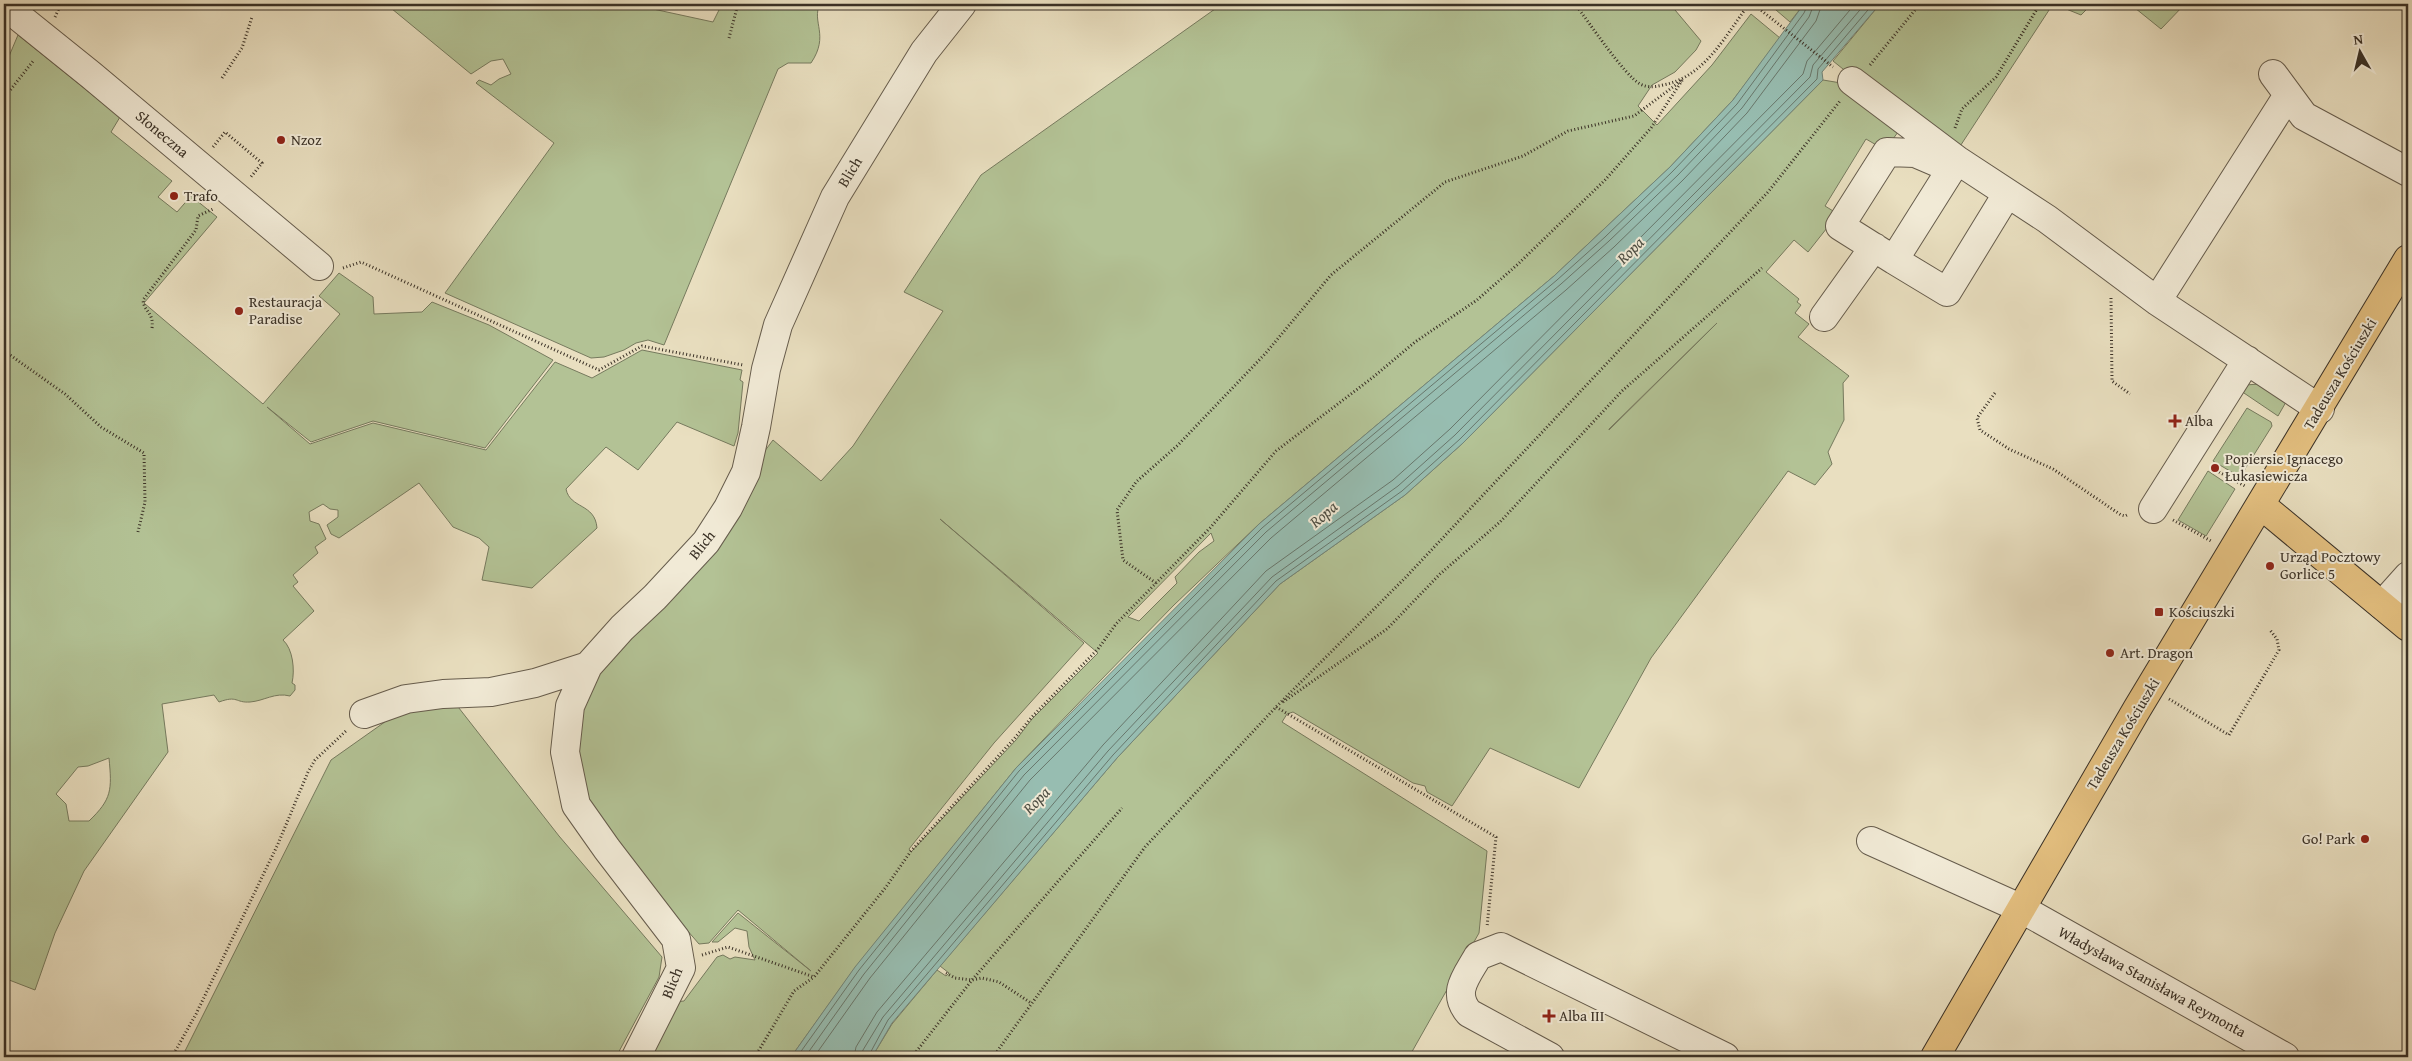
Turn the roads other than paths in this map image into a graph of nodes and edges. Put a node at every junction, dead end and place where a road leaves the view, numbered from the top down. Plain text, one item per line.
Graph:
1 (962, 4) edge
2 (4, 5) edge
3 (1854, 82) road end
4 (1952, 161) junction
5 (2408, 172) edge
6 (2007, 194) junction
7 (1884, 253) junction
8 (2408, 259) edge
9 (331, 267) road end
10 (2157, 301) junction
11 (1824, 317) dead end
12 (2247, 360) junction
13 (2320, 409) junction
14 (2253, 496) junction
15 (2153, 509) road end
16 (2408, 576) edge
17 (2382, 605) junction
18 (2408, 627) edge
19 (588, 666) junction
20 (364, 714) road end
21 (1871, 841) dead end
22 (2020, 908) junction
23 (636, 1057) edge
24 (1550, 1057) edge
25 (1724, 1057) edge
26 (1935, 1057) edge
27 (2284, 1057) edge

1 - 19 street, Blich
2 - 9 street, Słoneczna
3 - 4 street
4 - 6 street
4 - 7 street
4 - 7 street
5 - 10 street
6 - 7 street
6 - 10 street
7 - 11 street
8 - 13 main road, Tadeusza Kościuszki
10 - 12 street
12 - 13 street
12 - 15 street
13 - 14 main road, Tadeusza Kościuszki
14 - 17 main road
14 - 22 main road, Tadeusza Kościuszki
16 - 17 street
17 - 18 main road
19 - 20 street
19 - 23 street, Blich
21 - 22 street, Władysława Stanisława Reymonta
22 - 26 main road, Tadeusza Kościuszki
22 - 27 street, Władysława Stanisława Reymonta
24 - 25 street

